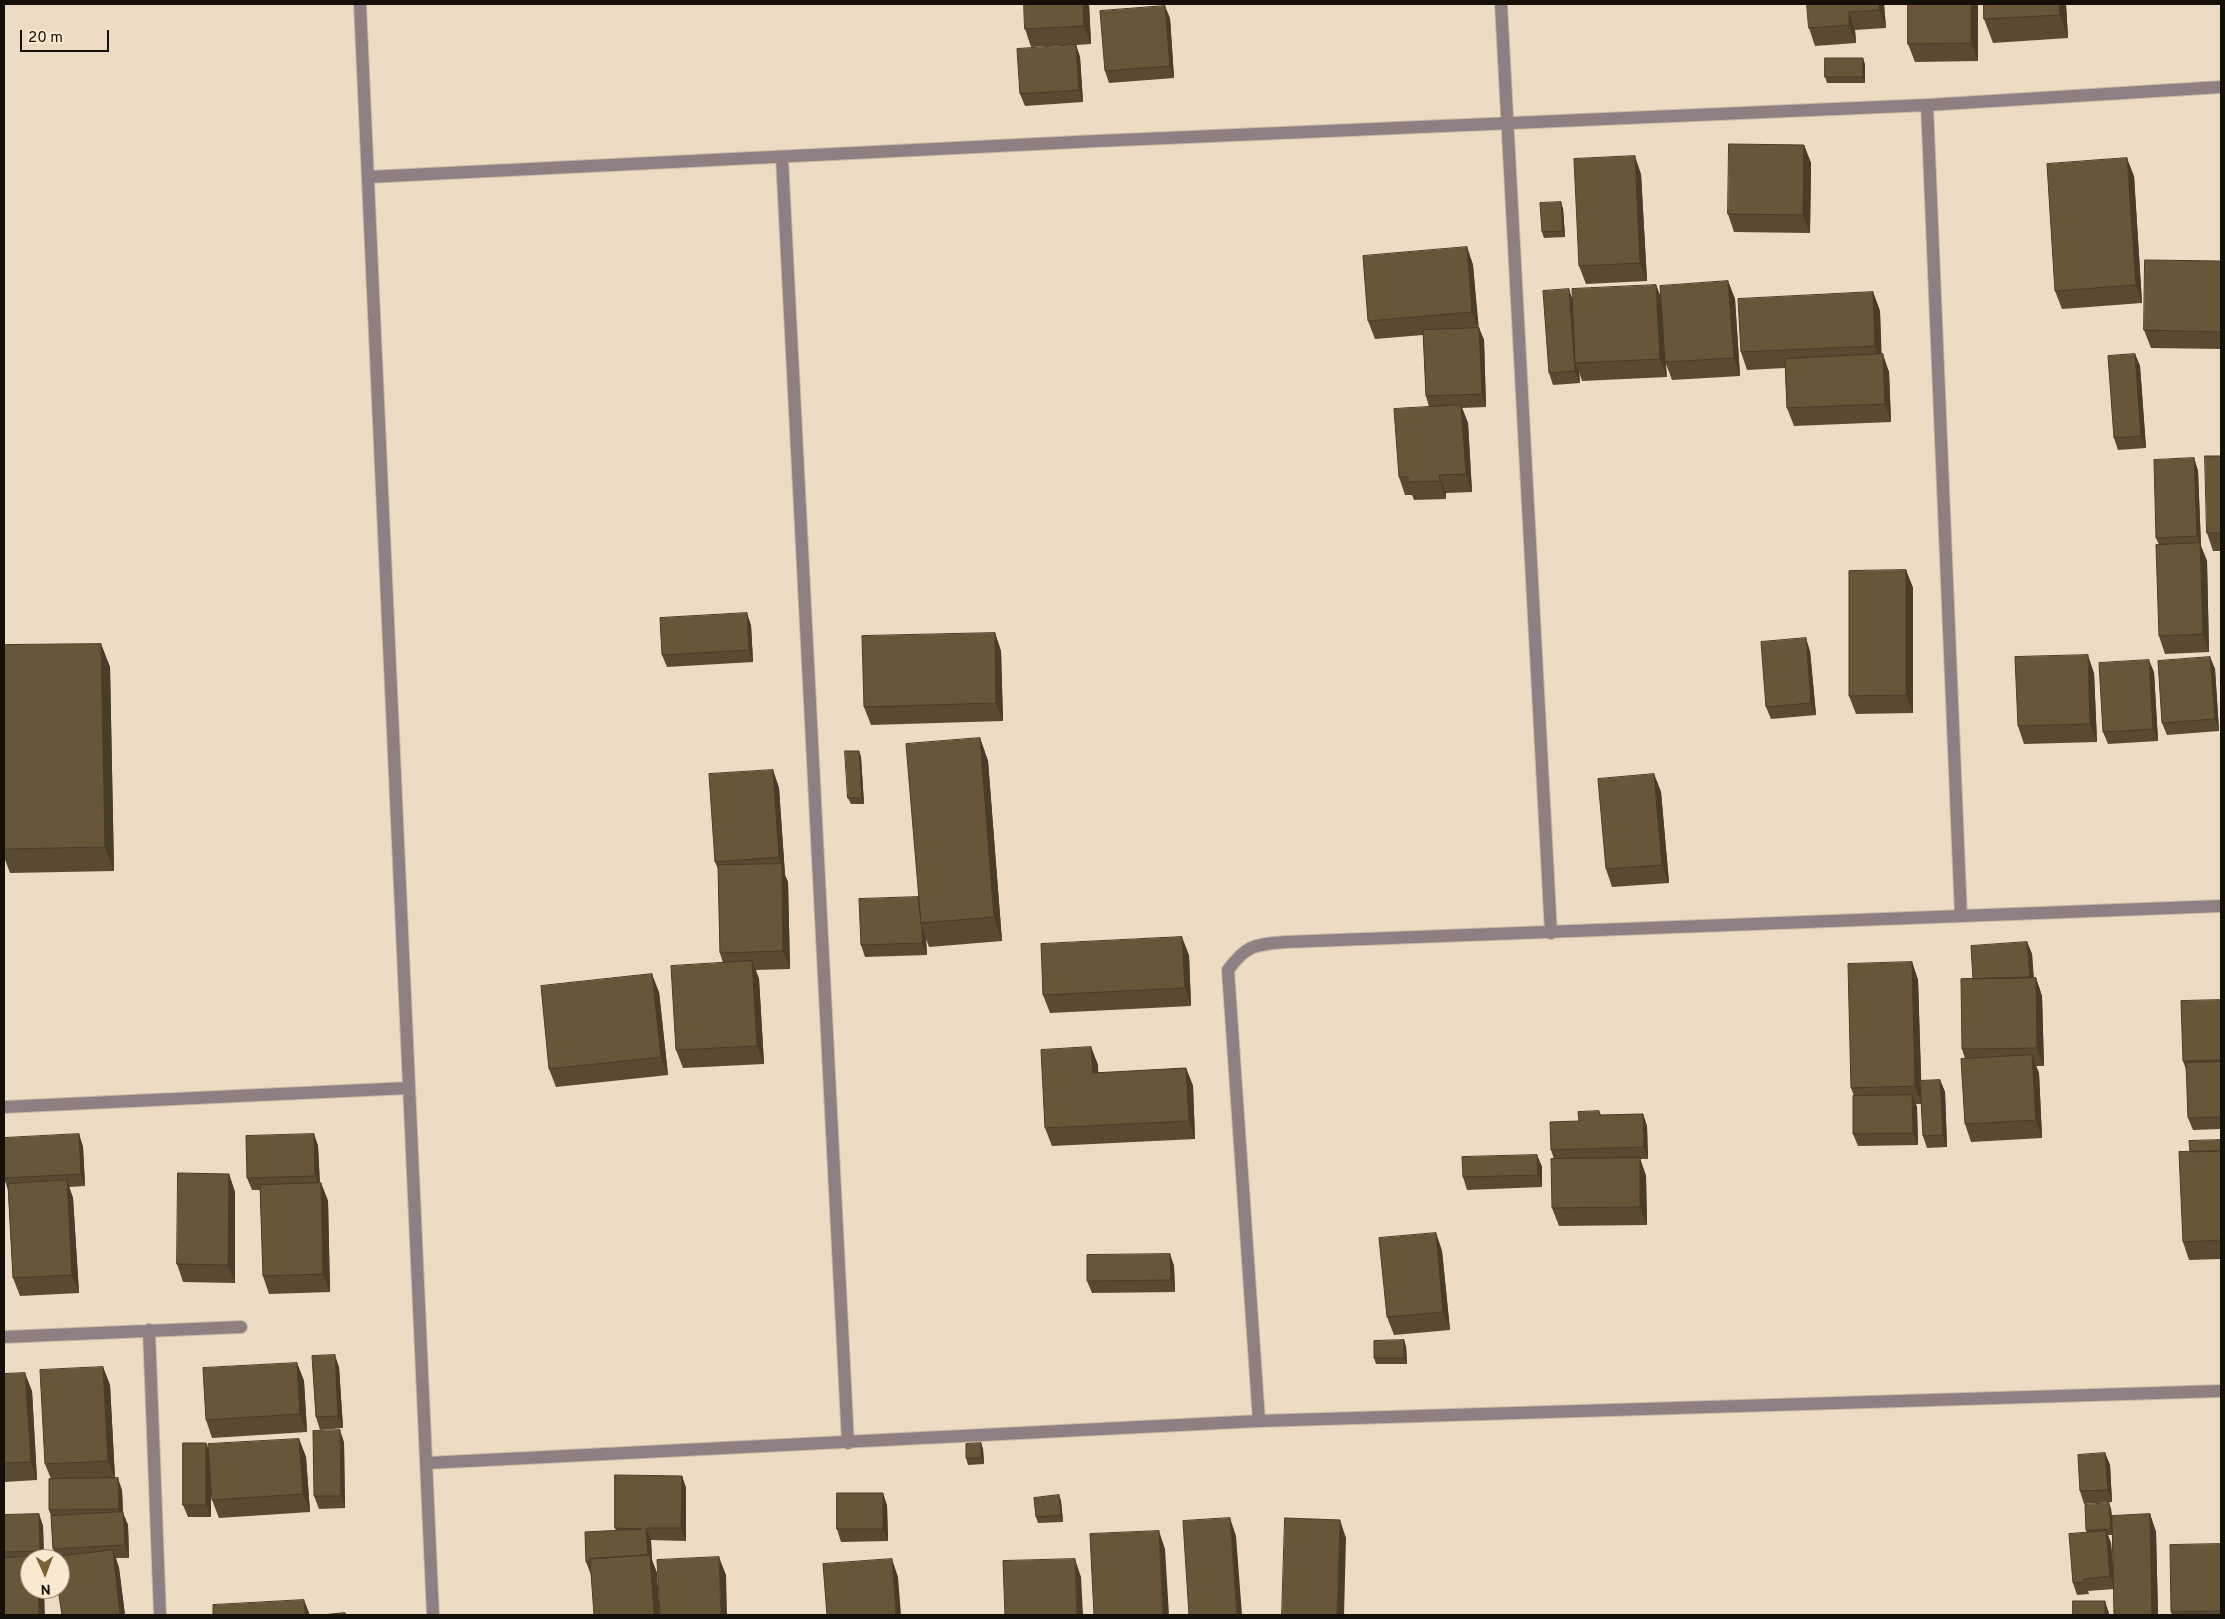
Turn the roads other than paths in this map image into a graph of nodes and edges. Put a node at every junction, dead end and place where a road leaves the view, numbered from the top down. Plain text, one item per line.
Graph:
1 (360, 4) edge
2 (1501, 4) edge
3 (2221, 88) edge
4 (1927, 104) junction
5 (1509, 123) junction
6 (782, 158) junction
7 (368, 177) junction
8 (2221, 906) edge
9 (1961, 916) junction
10 (1551, 934) junction
11 (408, 1088) junction
12 (4, 1107) edge
13 (241, 1327) dead end
14 (149, 1330) junction
15 (4, 1337) edge
16 (2221, 1391) edge
17 (1259, 1421) junction
18 (848, 1443) junction
19 (427, 1463) junction
20 (160, 1615) edge
21 (433, 1615) edge

1 - 7 street
2 - 5 street
3 - 4 street
4 - 5 street
4 - 9 street
5 - 6 street
5 - 10 street
6 - 7 street
6 - 18 street
7 - 11 street
8 - 9 street
9 - 10 street
10 - 17 street
11 - 12 street
11 - 19 street
13 - 14 street
14 - 15 street
14 - 20 street
16 - 17 street
17 - 18 street
18 - 19 street
19 - 21 street

